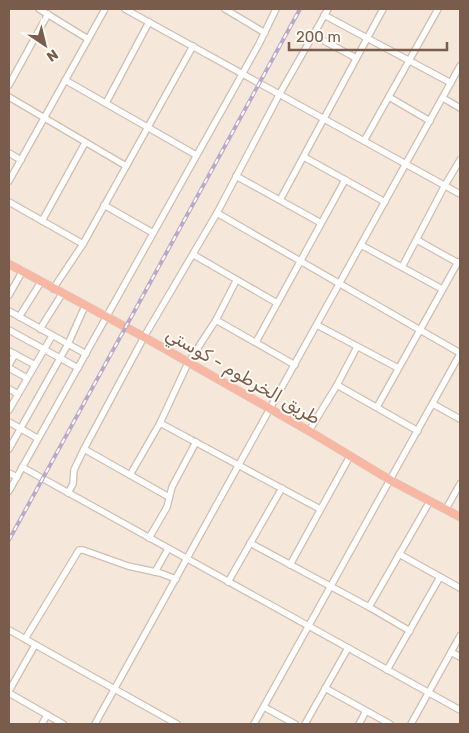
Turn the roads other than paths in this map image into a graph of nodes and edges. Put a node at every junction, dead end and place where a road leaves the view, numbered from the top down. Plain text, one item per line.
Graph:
1 (39, 9) edge
2 (105, 9) edge
3 (125, 9) edge
4 (225, 9) edge
5 (276, 9) edge
6 (328, 9) edge
7 (383, 9) edge
8 (438, 9) edge
9 (138, 12) edge
10 (48, 14) junction
11 (324, 15) junction
12 (149, 22) junction
13 (266, 33) junction
14 (313, 34) junction
15 (367, 38) junction
16 (88, 39) junction
17 (193, 46) junction
18 (356, 58) junction
19 (409, 60) junction
20 (460, 66) edge
21 (242, 74) junction
22 (65, 80) junction
23 (451, 83) junction
24 (9, 85) edge
25 (279, 95) junction
26 (9, 97) edge
27 (389, 97) junction
28 (443, 98) junction
29 (106, 103) junction
30 (460, 108) edge
31 (43, 118) junction
32 (323, 118) junction
33 (430, 121) junction
34 (148, 127) junction
35 (364, 141) junction
36 (85, 143) junction
37 (9, 153) edge
38 (196, 155) junction
39 (304, 157) junction
40 (20, 160) junction
41 (460, 160) edge
42 (406, 163) junction
43 (126, 166) junction
44 (236, 176) junction
45 (344, 180) junction
46 (9, 181) edge
47 (445, 185) junction
48 (460, 194) edge
49 (280, 200) junction
50 (9, 202) edge
51 (385, 202) junction
52 (104, 205) junction
53 (217, 213) junction
54 (42, 221) junction
55 (321, 223) junction
56 (153, 233) junction
57 (417, 240) junction
58 (83, 244) junction
59 (361, 245) junction
60 (194, 255) junction
61 (300, 260) junction
62 (459, 263) edge
63 (9, 264) edge
64 (402, 267) junction
65 (22, 272) junction
66 (236, 281) junction
67 (41, 282) junction
68 (339, 284) junction
69 (53, 289) junction
70 (442, 289) junction
71 (9, 294) edge
72 (62, 294) junction
73 (277, 304) junction
74 (85, 306) junction
75 (9, 311) edge
76 (19, 317) junction
77 (105, 318) junction
78 (216, 320) junction
79 (317, 325) junction
80 (40, 329) junction
81 (9, 330) edge
82 (419, 330) junction
83 (52, 336) junction
84 (144, 337) junction
85 (256, 342) junction
86 (68, 344) junction
87 (356, 347) junction
88 (44, 349) junction
89 (12, 353) edge
90 (460, 353) edge
91 (86, 354) junction
92 (60, 358) junction
93 (188, 363) junction
94 (35, 365) junction
95 (294, 365) junction
96 (9, 366) edge
97 (78, 368) junction
98 (398, 368) junction
99 (28, 378) junction
100 (337, 385) junction
101 (9, 389) edge
102 (18, 394) junction
103 (433, 404) junction
104 (10, 407) edge
105 (376, 407) junction
106 (270, 409) junction
107 (460, 419) edge
108 (9, 422) edge
109 (160, 423) junction
110 (20, 429) junction
111 (309, 431) junction
112 (418, 431) junction
113 (38, 438) junction
114 (196, 442) junction
115 (9, 449) edge
116 (84, 449) junction
117 (350, 456) junction
118 (239, 465) junction
119 (22, 467) junction
120 (9, 473) edge
121 (130, 475) junction
122 (17, 477) junction
123 (390, 480) junction
124 (460, 484) edge
125 (282, 488) junction
126 (9, 491) edge
127 (68, 493) junction
128 (169, 497) junction
129 (430, 501) junction
130 (320, 509) junction
131 (446, 509) junction
132 (460, 517) edge
133 (149, 538) junction
134 (250, 543) junction
135 (168, 549) junction
136 (399, 554) junction
137 (187, 559) junction
138 (290, 565) junction
139 (155, 572) junction
140 (440, 577) junction
141 (176, 579) junction
142 (228, 582) junction
143 (331, 587) junction
144 (460, 588) edge
145 (369, 607) junction
146 (309, 626) junction
147 (9, 630) edge
148 (410, 631) junction
149 (460, 636) edge
150 (25, 639) junction
151 (35, 645) junction
152 (348, 648) junction
153 (451, 652) junction
154 (460, 657) edge
155 (388, 670) junction
156 (325, 688) junction
157 (115, 689) junction
158 (9, 692) edge
159 (428, 692) junction
160 (264, 707) junction
161 (460, 710) edge
162 (366, 711) junction
163 (47, 715) junction
164 (42, 724) edge
165 (63, 724) edge
166 (95, 724) edge
167 (177, 724) edge
168 (254, 724) edge
169 (295, 724) edge
170 (305, 724) edge
171 (359, 724) edge
172 (390, 724) edge
173 (411, 724) edge

1 - 10 street
2 - 16 street
3 - 9 street
4 - 13 street
5 - 13 street
6 - 11 street
7 - 15 street
8 - 19 street
9 - 12 street
10 - 16 street
10 - 24 street
11 - 14 street
11 - 15 street
12 - 17 street
12 - 29 street
13 - 21 street
14 - 18 street
14 - 25 street
15 - 18 street
15 - 19 street
16 - 22 street
17 - 21 street
17 - 34 street
18 - 32 street
19 - 23 street
19 - 27 street
20 - 23 street
21 - 25 street
21 - 38 street
22 - 29 street
22 - 31 street
23 - 28 street
25 - 32 street
25 - 44 street
26 - 31 street
27 - 33 street
27 - 35 street
28 - 30 street
28 - 33 street
29 - 34 street
31 - 36 street
31 - 40 street
32 - 35 street
32 - 39 street
33 - 42 street
34 - 38 street
34 - 43 street
35 - 42 street
36 - 43 street
36 - 54 street
37 - 40 street
38 - 56 street
39 - 45 street
39 - 49 street
40 - 46 street
41 - 47 street
42 - 47 street
42 - 51 street
43 - 52 street
44 - 49 street
44 - 53 street
45 - 51 street
45 - 55 street
47 - 48 street
47 - 57 street
49 - 55 street
50 - 54 street
51 - 59 street
52 - 56 street
52 - 58 street
53 - 60 street
53 - 61 street
54 - 58 street
55 - 61 street
56 - 77 street
57 - 62 street
57 - 64 street
58 - 69 street
59 - 64 street
59 - 68 street
60 - 66 street
60 - 84 street
61 - 68 street
61 - 73 street
62 - 70 street
63 - 65 highway, طريق الخرطوم - كوستي
64 - 70 street
65 - 67 highway, طريق الخرطوم - كوستي
65 - 71 street
66 - 73 street
66 - 78 street
67 - 69 highway, طريق الخرطوم - كوستي
67 - 76 street
68 - 79 street
68 - 82 street
69 - 72 highway, طريق الخرطوم - كوستي
70 - 82 street
72 - 74 highway, طريق الخرطوم - كوستي
72 - 80 street
73 - 85 street
74 - 77 highway, طريق الخرطوم - كوستي
74 - 86 street
75 - 76 street
76 - 80 street
77 - 84 highway, طريق الخرطوم - كوستي
77 - 91 street
78 - 85 street
78 - 93 street
79 - 87 street
79 - 95 street
80 - 83 street
81 - 88 street
82 - 90 street
82 - 98 street
83 - 86 street
83 - 88 street
84 - 93 highway, طريق الخرطوم - كوستي
84 - 116 street
85 - 95 street
86 - 91 street
86 - 92 street
87 - 98 street
87 - 100 street
88 - 92 street
88 - 94 street
89 - 94 street
89 - 96 street
90 - 103 street
91 - 97 street
92 - 97 street
92 - 110 street
93 - 106 highway, طريق الخرطوم - كوستي
93 - 109 street
94 - 99 street
95 - 106 street
96 - 99 street
97 - 113 street
98 - 105 street
99 - 102 street
100 - 105 street
100 - 111 street
101 - 102 street
102 - 104 street
103 - 107 street
103 - 112 street
105 - 112 street
106 - 111 highway, طريق الخرطوم - كوستي
106 - 118 street
108 - 110 street
109 - 114 street
109 - 121 street
110 - 113 street
110 - 115 street
111 - 117 highway, طريق الخرطوم - كوستي
112 - 123 street
113 - 119 street
114 - 118 street
114 - 128 street
116 - 121 street
116 - 127 street
117 - 123 highway, طريق الخرطوم - كوستي
117 - 130 street
118 - 125 street
118 - 137 street
119 - 122 street
119 - 127 street
120 - 122 street
121 - 128 street
122 - 126 street
123 - 129 highway, طريق الخرطوم - كوستي
123 - 143 street
124 - 131 street
125 - 130 street
125 - 134 street
127 - 133 street
128 - 133 street
129 - 131 highway, طريق الخرطوم - كوستي
129 - 136 street
130 - 138 street
131 - 132 highway, طريق الخرطوم - كوستي
133 - 135 street
134 - 138 street
134 - 142 street
135 - 137 street
135 - 139 street
136 - 140 street
136 - 145 street
137 - 141 street
137 - 142 street
138 - 143 street
139 - 141 street
139 - 150 street
140 - 144 street
140 - 148 street
141 - 157 street
142 - 146 street
143 - 145 street
143 - 146 street
145 - 148 street
146 - 152 street
146 - 160 street
147 - 150 street
148 - 155 street
149 - 153 street
150 - 151 street
151 - 157 street
151 - 158 street
152 - 155 street
152 - 156 street
153 - 154 street
153 - 159 street
155 - 159 street
156 - 162 street
156 - 170 street
157 - 166 street
157 - 167 street
158 - 163 street
159 - 161 street
159 - 173 street
160 - 168 street
160 - 169 street
162 - 171 street
162 - 172 street
163 - 164 street
163 - 165 street

